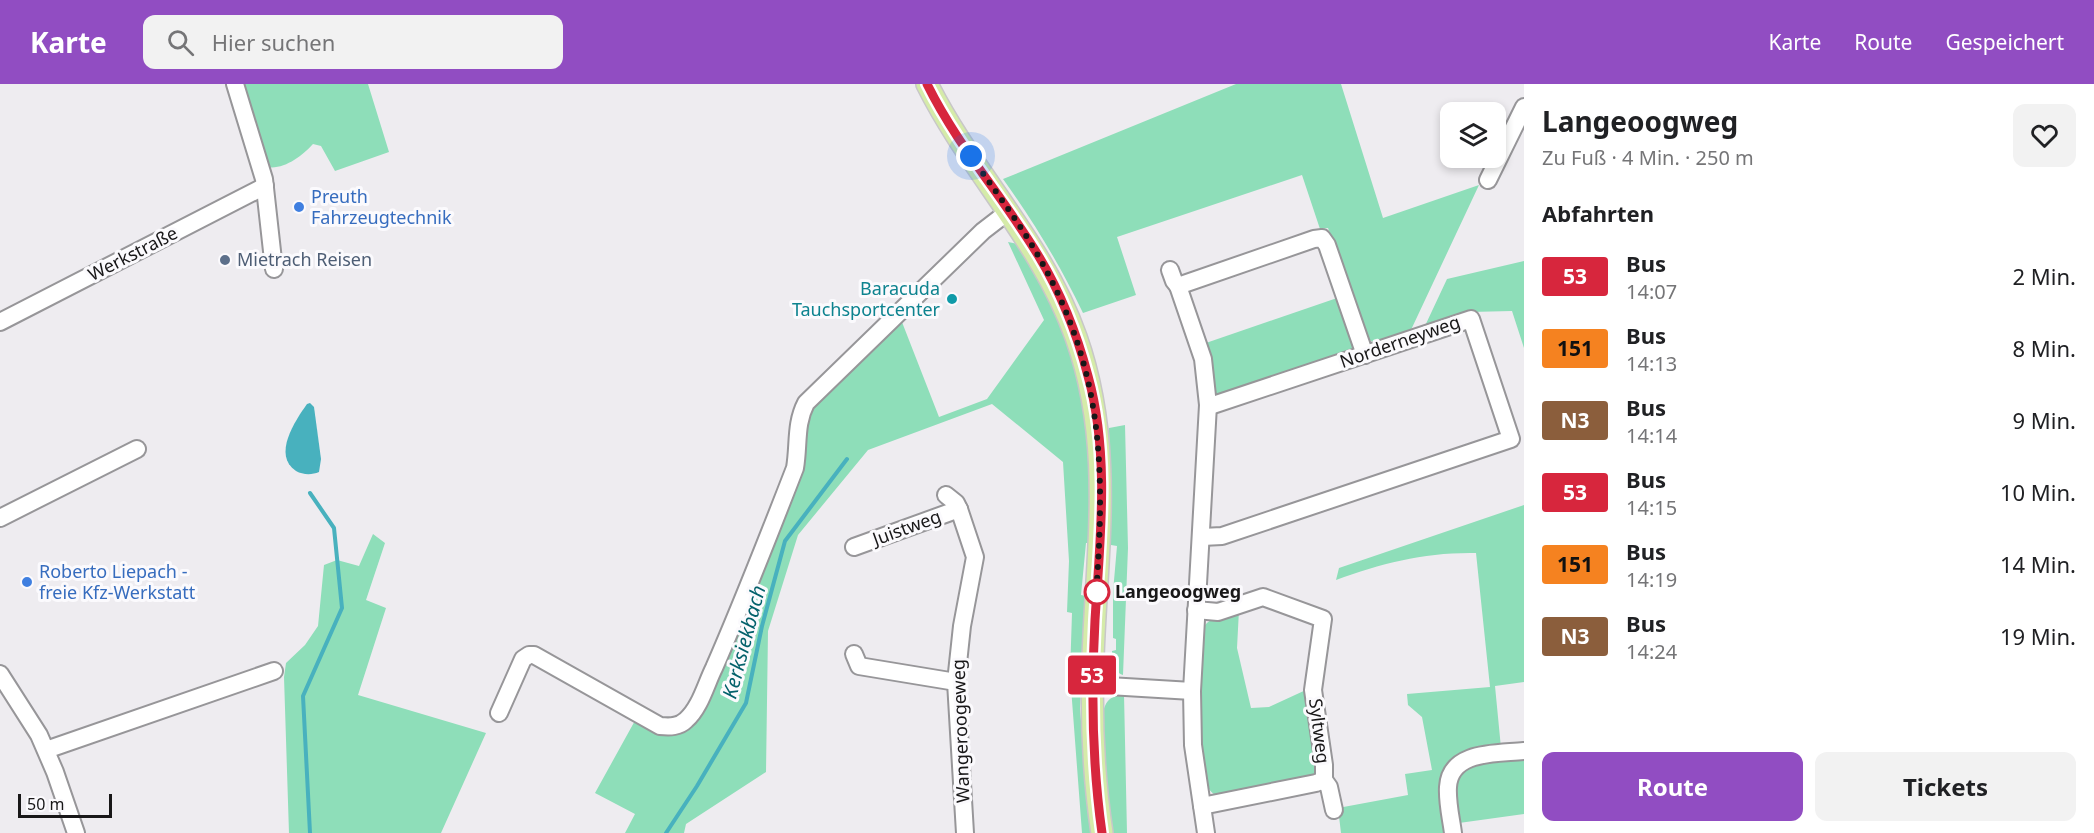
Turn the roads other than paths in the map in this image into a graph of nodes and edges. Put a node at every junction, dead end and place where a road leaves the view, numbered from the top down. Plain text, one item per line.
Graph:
1 (235, 84) edge
2 (927, 84) edge
3 (1524, 107) edge
4 (1488, 180) dead end
5 (265, 186) junction
6 (1009, 211) junction
7 (274, 269) dead end
8 (1170, 270) dead end
9 (1178, 286) junction
10 (0, 322) edge
11 (1365, 355) junction
12 (1208, 405) junction
13 (1518, 437) edge
14 (137, 449) dead end
15 (946, 495) dead end
16 (959, 509) junction
17 (0, 518) edge
18 (1202, 537) junction
19 (854, 547) dead end
20 (1196, 610) junction
21 (854, 654) dead end
22 (274, 671) dead end
23 (0, 675) edge
24 (956, 682) junction
25 (1092, 685) junction
26 (1192, 691) junction
27 (499, 713) dead end
28 (46, 750) junction
29 (1524, 751) edge
30 (1324, 780) junction
31 (1202, 806) junction
32 (1334, 810) dead end
33 (76, 833) edge
34 (965, 833) edge
35 (1102, 833) edge
36 (1206, 833) edge
37 (1453, 833) edge

1 - 5 street
2 - 6 main road
3 - 4 street
5 - 7 street
5 - 10 street, Werkstraße
6 - 25 main road
6 - 27 street
8 - 9 street
9 - 11 street
9 - 12 street
11 - 12 street, Norderneyweg
11 - 13 street, Norderneyweg
12 - 18 street
13 - 18 street, Norderneyweg
14 - 17 street
15 - 16 street, Wangeroogeweg
16 - 19 street, Juistweg
16 - 24 street, Wangeroogeweg
18 - 20 street
20 - 26 street
20 - 30 street, Syltweg
21 - 24 street
22 - 28 street
23 - 28 street
24 - 34 street, Wangeroogeweg
25 - 26 street
25 - 35 main road
26 - 31 street
28 - 33 street
29 - 37 street
30 - 31 street, Syltweg
30 - 32 street
31 - 36 street

